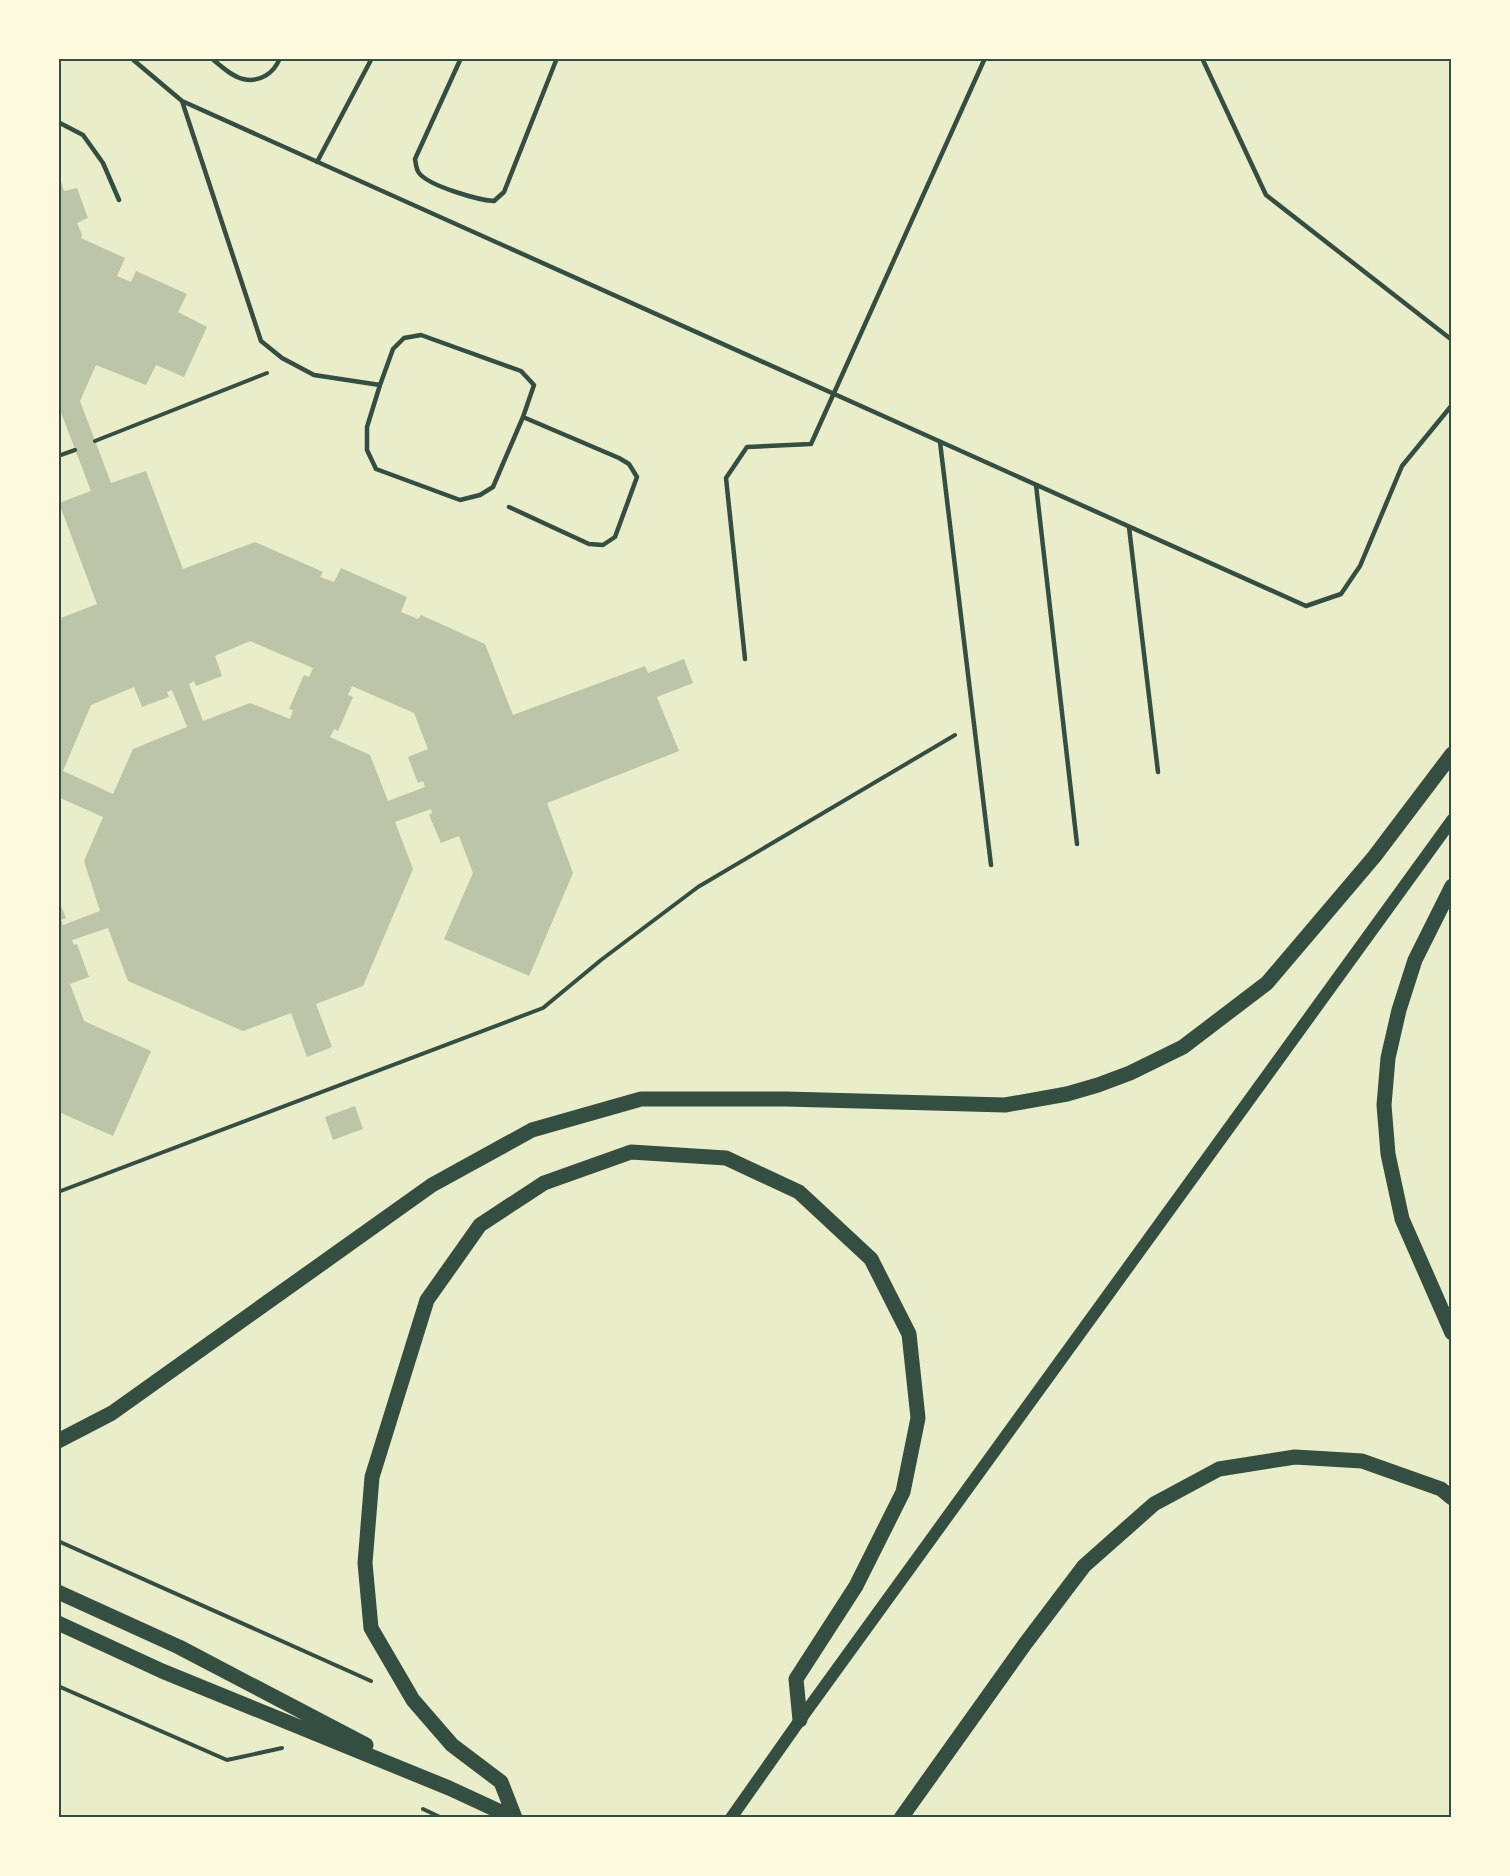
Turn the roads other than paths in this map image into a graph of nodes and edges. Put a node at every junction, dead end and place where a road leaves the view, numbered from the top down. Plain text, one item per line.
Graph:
1 (130, 58) edge
2 (211, 58) edge
3 (280, 58) edge
4 (372, 58) edge
5 (461, 58) edge
6 (557, 58) edge
7 (985, 58) edge
8 (1202, 58) edge
9 (182, 101) junction
10 (58, 122) edge
11 (317, 162) junction
12 (119, 200) dead end
13 (1452, 340) edge
14 (380, 385) junction
15 (834, 394) junction
16 (1452, 405) edge
17 (523, 417) junction
18 (940, 442) junction
19 (1036, 484) junction
20 (509, 507) dead end
21 (1129, 527) junction
22 (745, 659) dead end
23 (1452, 754) edge
24 (1158, 772) dead end
25 (1452, 820) edge
26 (1077, 844) dead end
27 (991, 865) dead end
28 (1452, 886) edge
29 (1452, 1333) edge
30 (58, 1440) edge
31 (1452, 1498) edge
32 (58, 1592) edge
33 (58, 1623) edge
34 (800, 1720) junction
35 (448, 1788) junction
36 (515, 1818) edge
37 (731, 1818) edge
38 (901, 1818) edge

1 - 9 lane
2 - 3 lane
4 - 11 lane
5 - 6 lane
7 - 15 lane
8 - 13 lane
9 - 11 lane
9 - 14 lane
10 - 12 lane
11 - 15 lane
14 - 17 lane
14 - 17 lane
15 - 18 lane
15 - 22 lane
16 - 21 lane
17 - 20 lane
18 - 19 lane
18 - 27 lane
19 - 21 lane
19 - 26 lane
21 - 24 lane
23 - 30 main road
25 - 34 main road
28 - 29 main road
31 - 38 main road
32 - 35 main road
33 - 35 main road
34 - 36 main road
34 - 37 main road
35 - 36 main road

